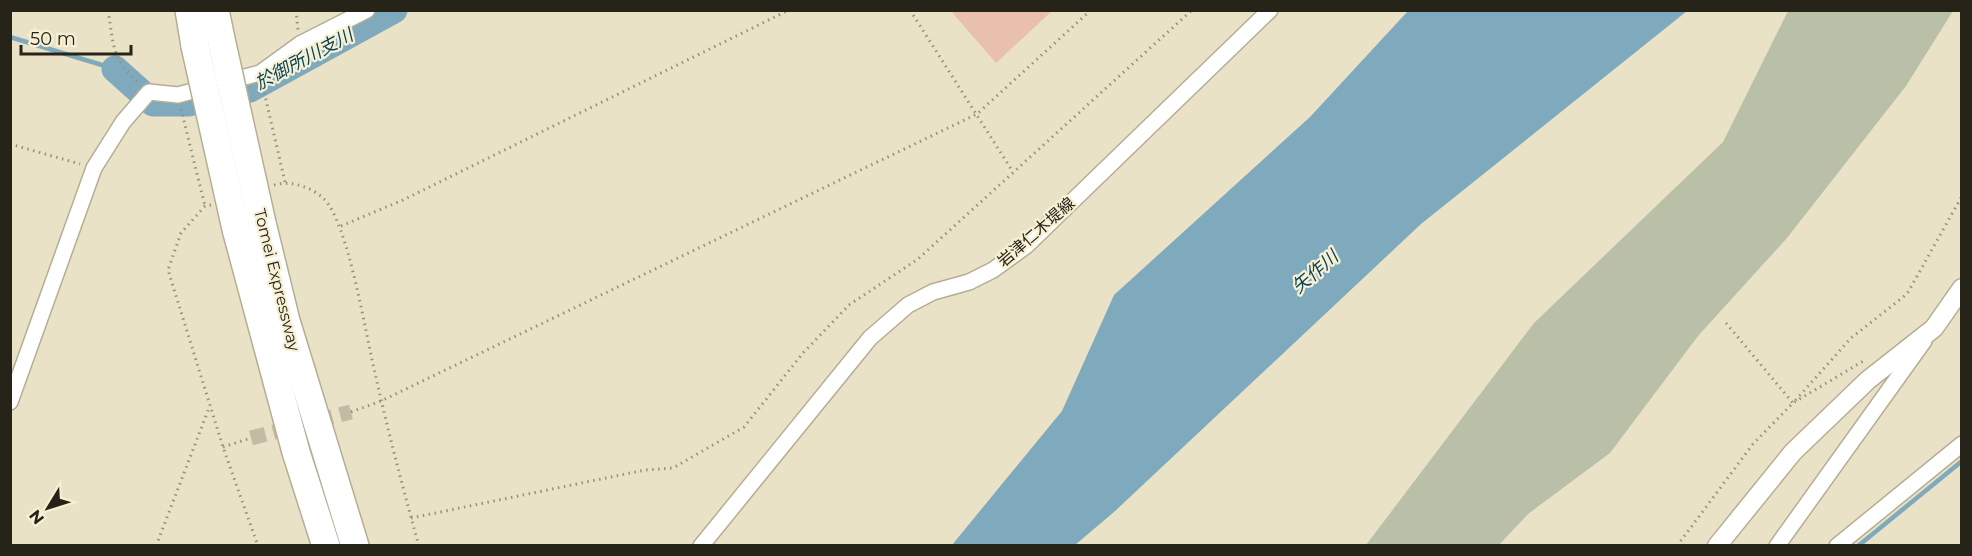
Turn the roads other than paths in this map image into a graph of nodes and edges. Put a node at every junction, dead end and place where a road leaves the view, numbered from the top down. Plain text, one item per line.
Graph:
1 (189, 10) edge
2 (215, 10) edge
3 (367, 10) edge
4 (1270, 10) edge
5 (1962, 288) edge
6 (1934, 328) junction
7 (10, 402) edge
8 (1962, 444) edge
9 (326, 546) edge
10 (355, 546) edge
11 (701, 546) edge
12 (1717, 546) edge
13 (1777, 546) edge
14 (1837, 546) edge

1 - 9 highway, Tomei Expressway, bridge
2 - 10 highway, Tomei Expressway, bridge
3 - 7 street
4 - 11 street, 岩津仁木堤線
5 - 6 street
6 - 12 street
6 - 13 street
8 - 14 street

